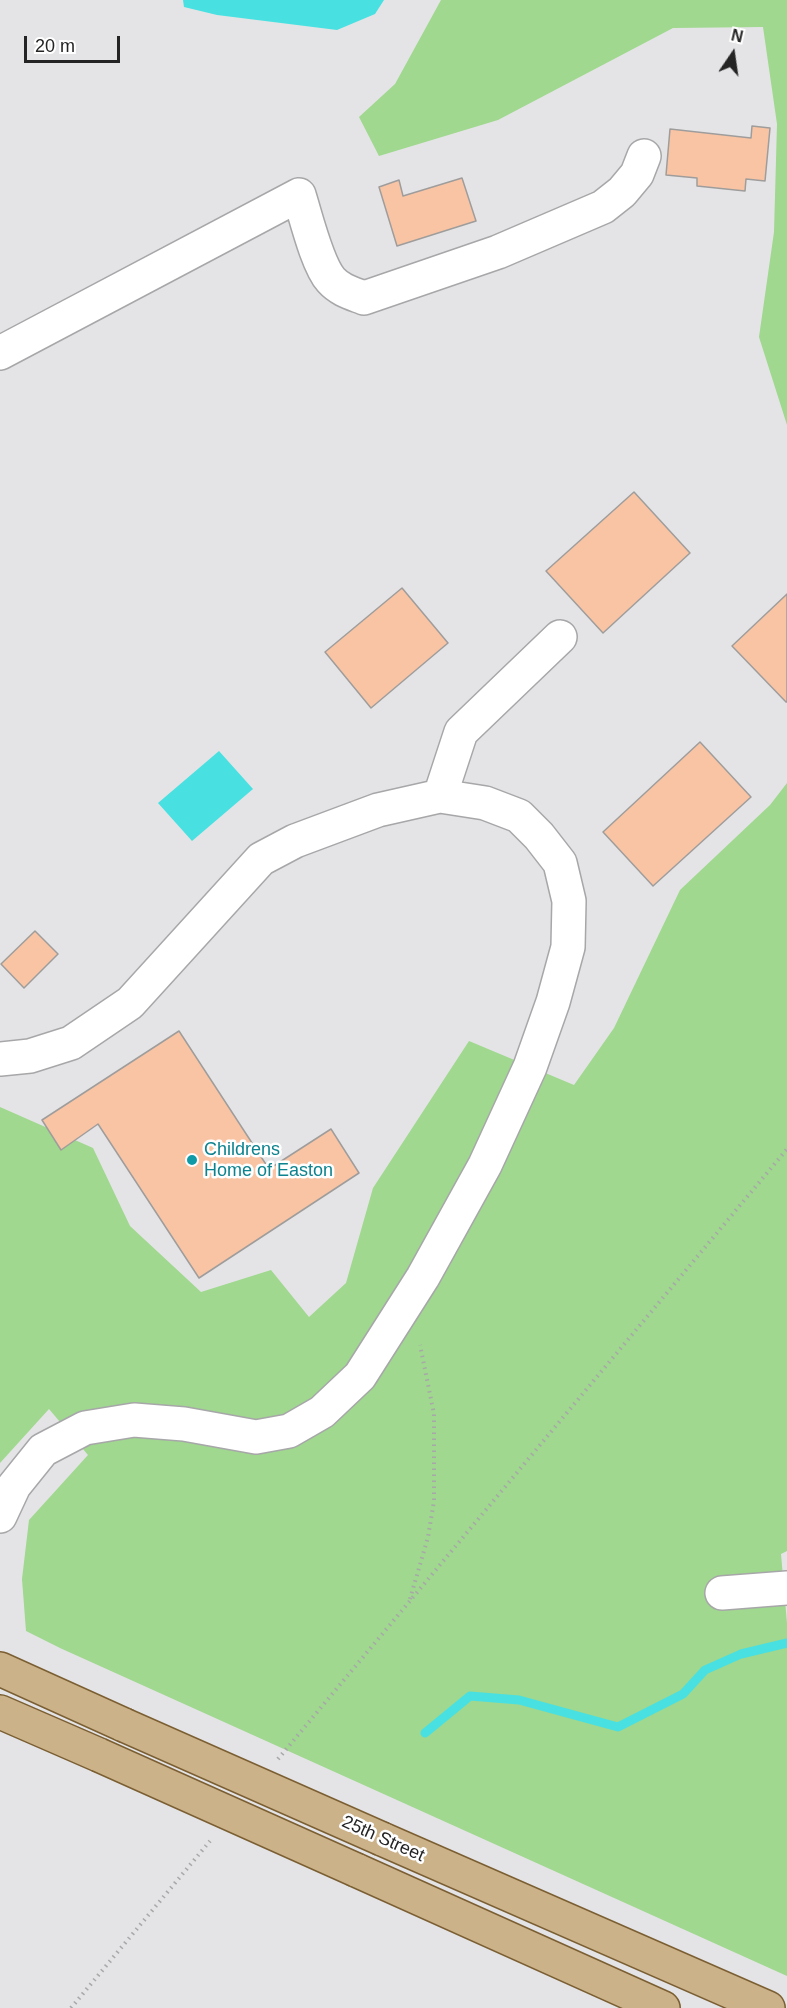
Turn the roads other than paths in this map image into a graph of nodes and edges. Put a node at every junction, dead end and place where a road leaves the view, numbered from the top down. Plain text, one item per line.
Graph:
1 (644, 156) dead end
2 (0, 353) edge
3 (560, 637) dead end
4 (440, 796) junction
5 (0, 1059) edge
6 (0, 1516) edge
7 (787, 1588) edge
8 (722, 1593) dead end
9 (0, 1669) edge
10 (0, 1712) edge
11 (663, 2008) edge
12 (768, 2008) edge

1 - 2 lane
3 - 4 lane
4 - 5 lane
4 - 6 lane
7 - 8 lane
9 - 12 main road, 25th Street, bridge
10 - 11 main road, bridge

